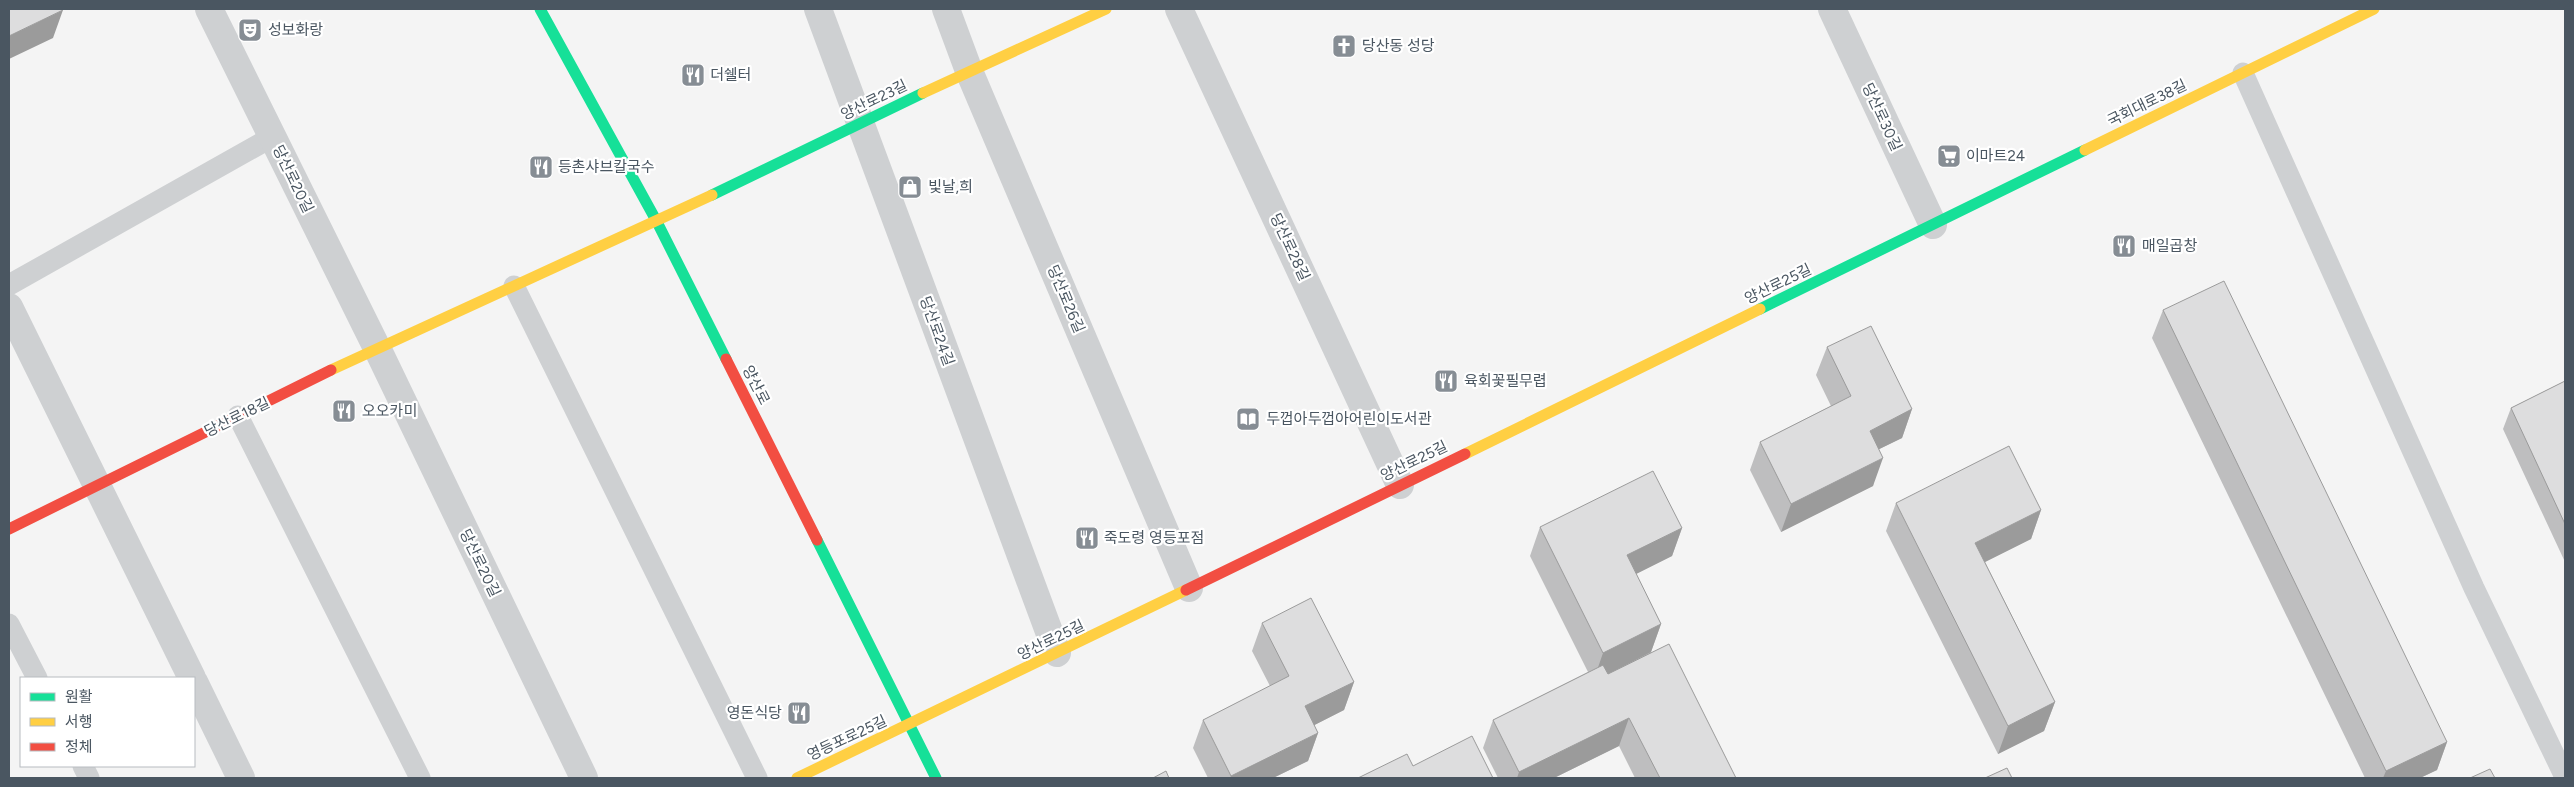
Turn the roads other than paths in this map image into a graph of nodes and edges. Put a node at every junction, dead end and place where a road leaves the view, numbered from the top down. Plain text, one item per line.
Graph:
1 (208, 9) edge
2 (540, 9) edge
3 (818, 9) edge
4 (946, 9) edge
5 (1106, 9) edge
6 (1179, 9) edge
7 (1832, 9) edge
8 (2374, 9) edge
9 (969, 71) junction
10 (2243, 73) junction
11 (860, 124) junction
12 (272, 138) junction
13 (657, 222) junction
14 (1933, 225) junction
15 (9, 286) edge
16 (514, 286) junction
17 (9, 307) edge
18 (377, 348) junction
19 (238, 416) junction
20 (1400, 485) junction
21 (96, 486) junction
22 (9, 528) edge
23 (1190, 588) junction
24 (9, 624) edge
25 (1057, 653) junction
26 (36, 677) edge
27 (192, 677) edge
28 (195, 684) edge
29 (909, 725) junction
30 (84, 767) edge
31 (2565, 777) edge
32 (90, 778) edge
33 (241, 778) edge
34 (420, 778) edge
35 (584, 778) edge
36 (757, 778) edge
37 (797, 778) edge
38 (936, 778) edge

1 - 12 street, 당산로20길
2 - 13 street, 양산로
3 - 11 street, 당산로24길
4 - 9 street, 당산로26길
5 - 9 street, 양산로23길
6 - 20 street, 당산로28길
7 - 14 street, 당산로30길
8 - 10 street, 국회대로38길
9 - 11 street, 양산로23길
9 - 23 street, 당산로26길
10 - 14 street, 국회대로38길
10 - 31 lane
11 - 13 street, 양산로23길
11 - 25 street, 당산로24길
12 - 15 lane
12 - 18 street, 당산로20길
13 - 16 street
13 - 29 street, 양산로
14 - 20 street, 양산로25길
16 - 18 street
16 - 36 lane
17 - 21 street
18 - 19 street, 당산로18길
18 - 35 street, 당산로20길
19 - 21 street, 당산로18길
19 - 34 lane
20 - 23 street, 양산로25길
21 - 22 street, 당산로18길
21 - 27 street
23 - 25 street, 양산로25길
24 - 26 lane
25 - 29 street, 양산로25길
28 - 33 street
29 - 37 street, 영등포로25길
29 - 38 street, 양산로
30 - 32 lane

